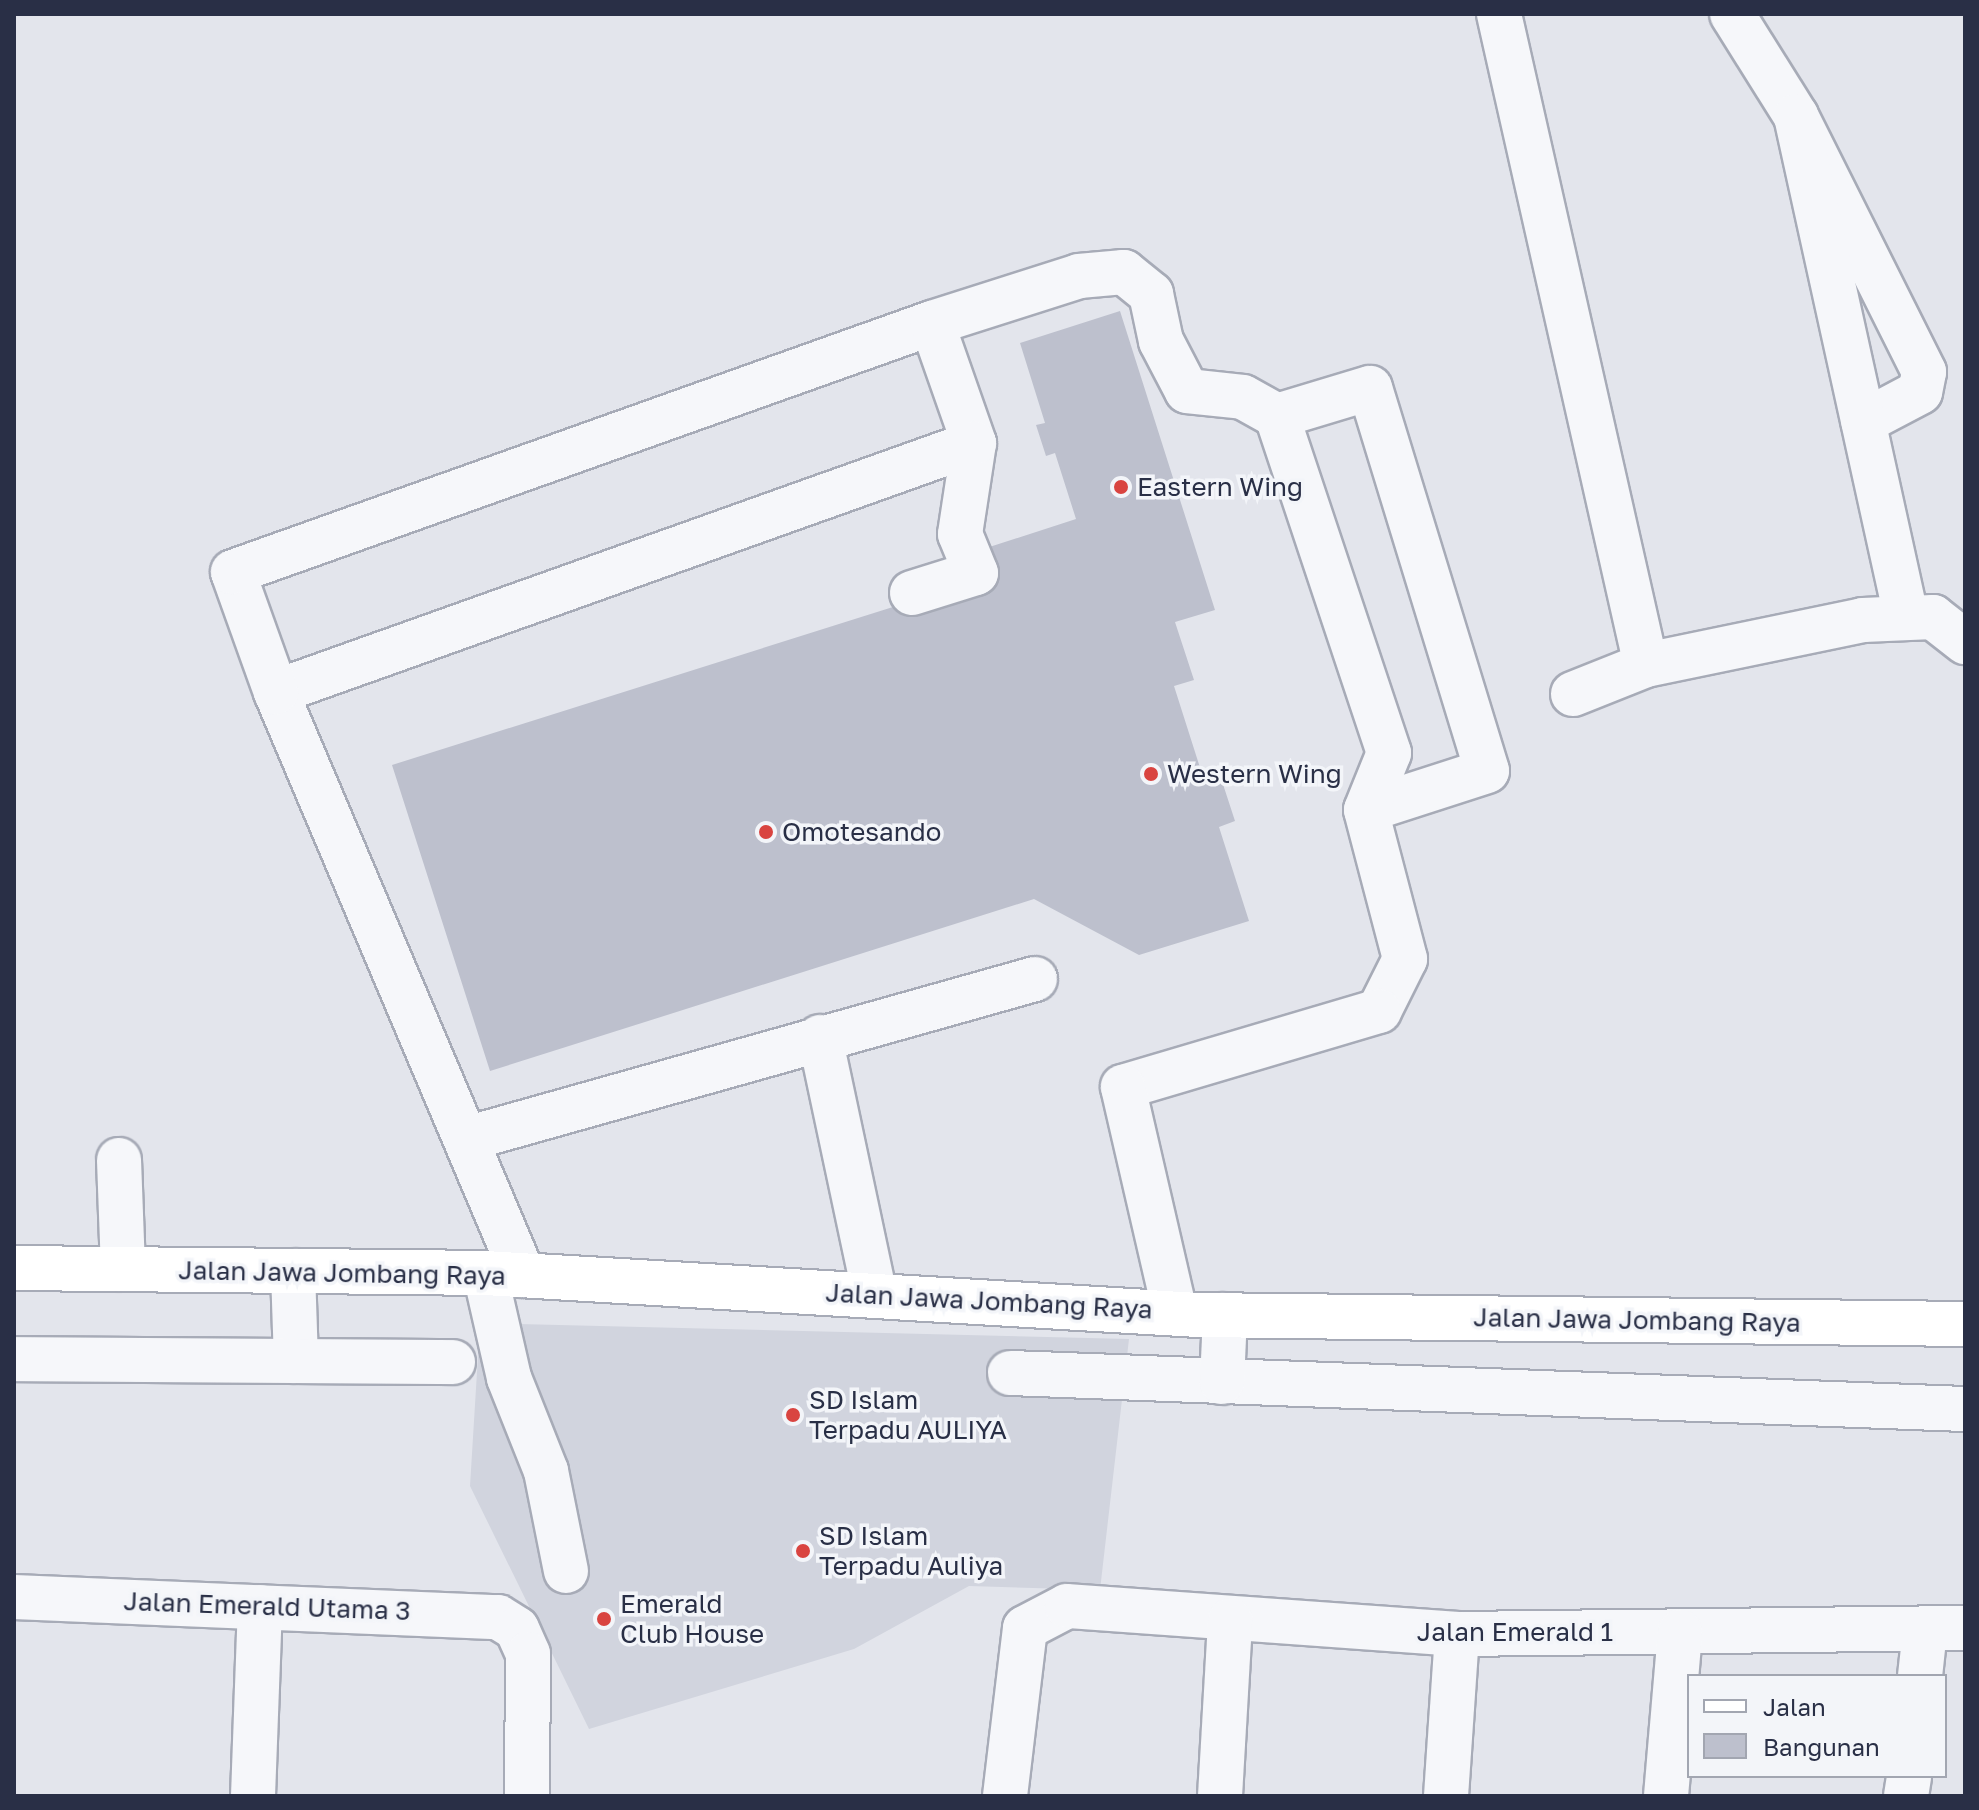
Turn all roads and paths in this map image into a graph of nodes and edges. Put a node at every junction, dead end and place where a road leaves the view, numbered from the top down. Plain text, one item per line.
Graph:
1 (1499, 14) edge
2 (1732, 14) edge
3 (1796, 116) junction
4 (932, 323) junction
5 (1277, 416) junction
6 (1863, 422) junction
7 (974, 443) junction
8 (912, 593) dead end
9 (1906, 616) junction
10 (1965, 642) edge
11 (1646, 665) junction
12 (276, 692) junction
13 (1573, 694) dead end
14 (1366, 810) junction
15 (1035, 979) dead end
16 (820, 1037) junction
17 (466, 1139) junction
18 (119, 1160) dead end
19 (14, 1268) edge
20 (123, 1269) junction
21 (293, 1271) junction
22 (504, 1274) junction
23 (875, 1295) junction
24 (1199, 1314) junction
25 (1965, 1324) edge
26 (14, 1359) edge
27 (296, 1361) junction
28 (453, 1362) dead end
29 (1010, 1373) dead end
30 (1208, 1381) junction
31 (1965, 1409) edge
32 (566, 1571) dead end
33 (14, 1597) edge
34 (260, 1607) junction
35 (1230, 1620) junction
36 (1945, 1629) edge
37 (1680, 1632) junction
38 (1457, 1634) junction
39 (1921, 1674) edge
40 (253, 1796) edge
41 (527, 1796) edge
42 (1005, 1796) edge
43 (1220, 1796) edge
44 (1446, 1796) edge
45 (1666, 1796) edge

1 - 11 street
2 - 3 street
3 - 6 street
3 - 6 street
4 - 5 street
4 - 7 street
4 - 12 street
5 - 14 street
5 - 14 street
6 - 9 street
7 - 8 street
7 - 12 street
9 - 10 street
9 - 11 street
11 - 13 street
12 - 17 street
14 - 24 street
15 - 16 street
16 - 17 street
16 - 23 street
17 - 22 street
18 - 20 street
19 - 20 main road, Jalan Jawa Jombang Raya
20 - 21 main road, Jalan Jawa Jombang Raya
21 - 22 main road, Jalan Jawa Jombang Raya
21 - 27 street
22 - 23 main road, Jalan Jawa Jombang Raya
22 - 32 street
23 - 24 main road, Jalan Jawa Jombang Raya
24 - 25 main road, Jalan Jawa Jombang Raya
24 - 30 street
26 - 27 street
27 - 28 street
29 - 30 street
30 - 31 street
33 - 34 street, Jalan Emerald Utama 3
34 - 40 street
34 - 41 street, Jalan Emerald Utama 3
35 - 38 street, Jalan Emerald 1
35 - 42 street, Jalan Emerald 1
35 - 43 street
36 - 37 street, Jalan Emerald 1
36 - 39 street
37 - 38 street, Jalan Emerald 1
37 - 45 street
38 - 44 street

